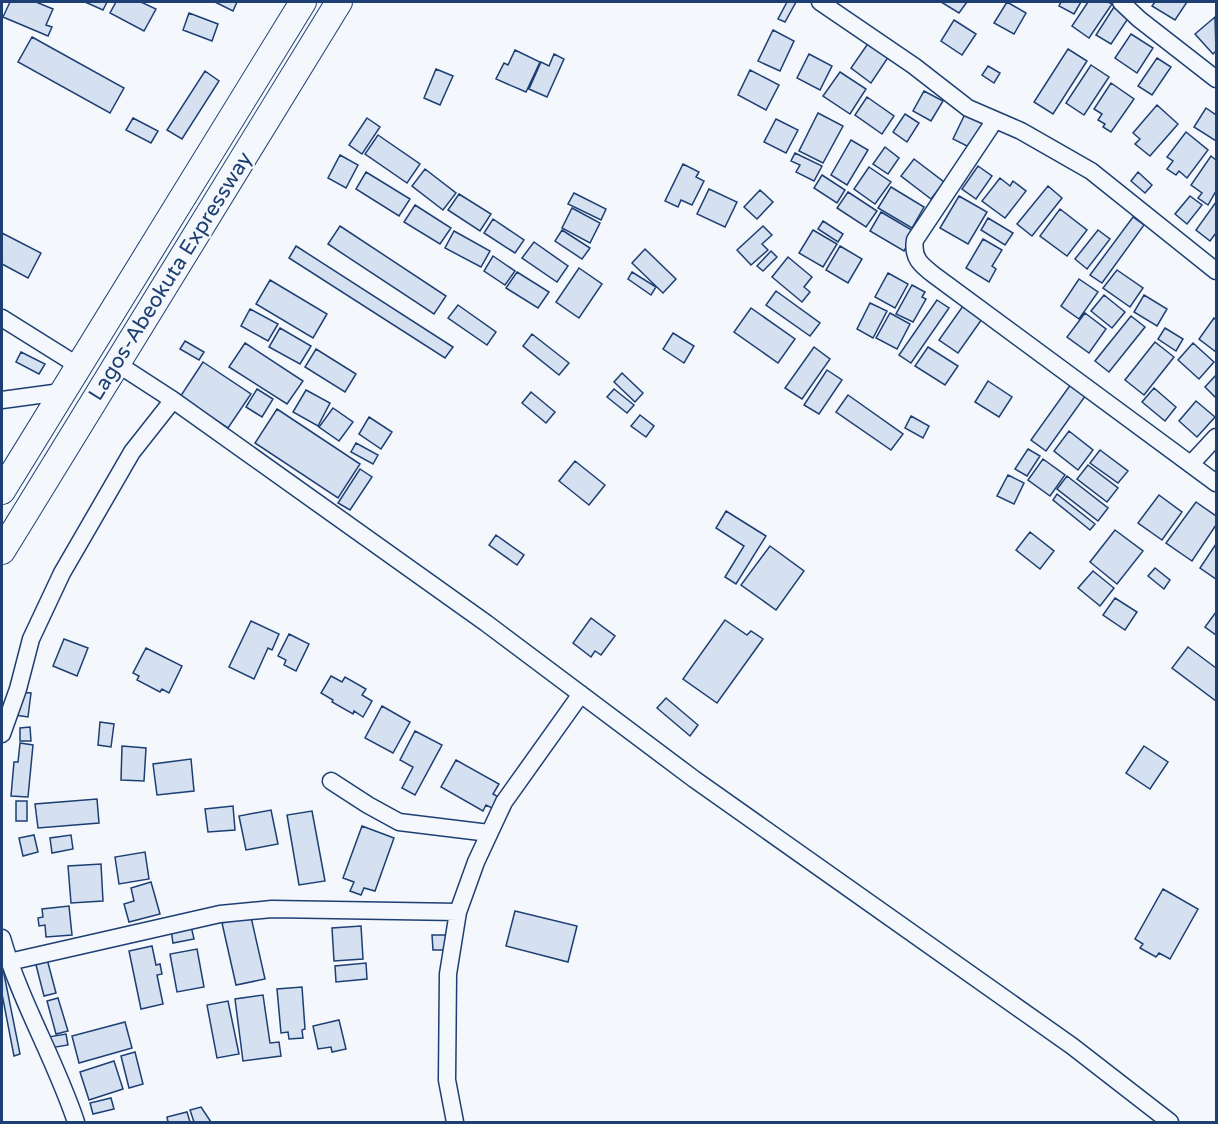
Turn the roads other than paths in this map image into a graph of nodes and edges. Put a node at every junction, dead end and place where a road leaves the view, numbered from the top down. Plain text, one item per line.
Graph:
1 (303, 2) edge
2 (339, 2) edge
3 (820, 2) edge
4 (1121, 2) edge
5 (1216, 79) edge
6 (995, 120) junction
7 (1216, 271) edge
8 (2, 318) edge
9 (116, 363) junction
10 (77, 364) junction
11 (61, 392) junction
12 (2, 400) edge
13 (172, 400) junction
14 (1216, 437) edge
15 (1191, 464) junction
16 (1216, 483) edge
17 (3, 486) edge
18 (2, 551) edge
19 (581, 694) junction
20 (2, 734) edge
21 (331, 781) dead end
22 (489, 833) junction
23 (459, 912) junction
24 (2, 938) edge
25 (9, 962) junction
26 (76, 1122) edge
27 (455, 1122) edge
28 (1170, 1122) edge

1 - 10 highway, Lagos-Abeokuta Expressway
2 - 9 highway, Lagos-Abeokuta Expressway
3 - 6 street
4 - 5 street
6 - 7 street
6 - 15 street
8 - 10 street
9 - 13 street
9 - 18 highway, Lagos-Abeokuta Expressway
10 - 11 highway, Lagos-Abeokuta Expressway
11 - 12 street
11 - 17 highway, Lagos-Abeokuta Expressway
13 - 19 street
13 - 20 street
14 - 15 street
15 - 16 street
19 - 22 street
19 - 28 street
21 - 22 street
22 - 23 street
23 - 25 street
23 - 27 street
24 - 25 street
25 - 26 street

